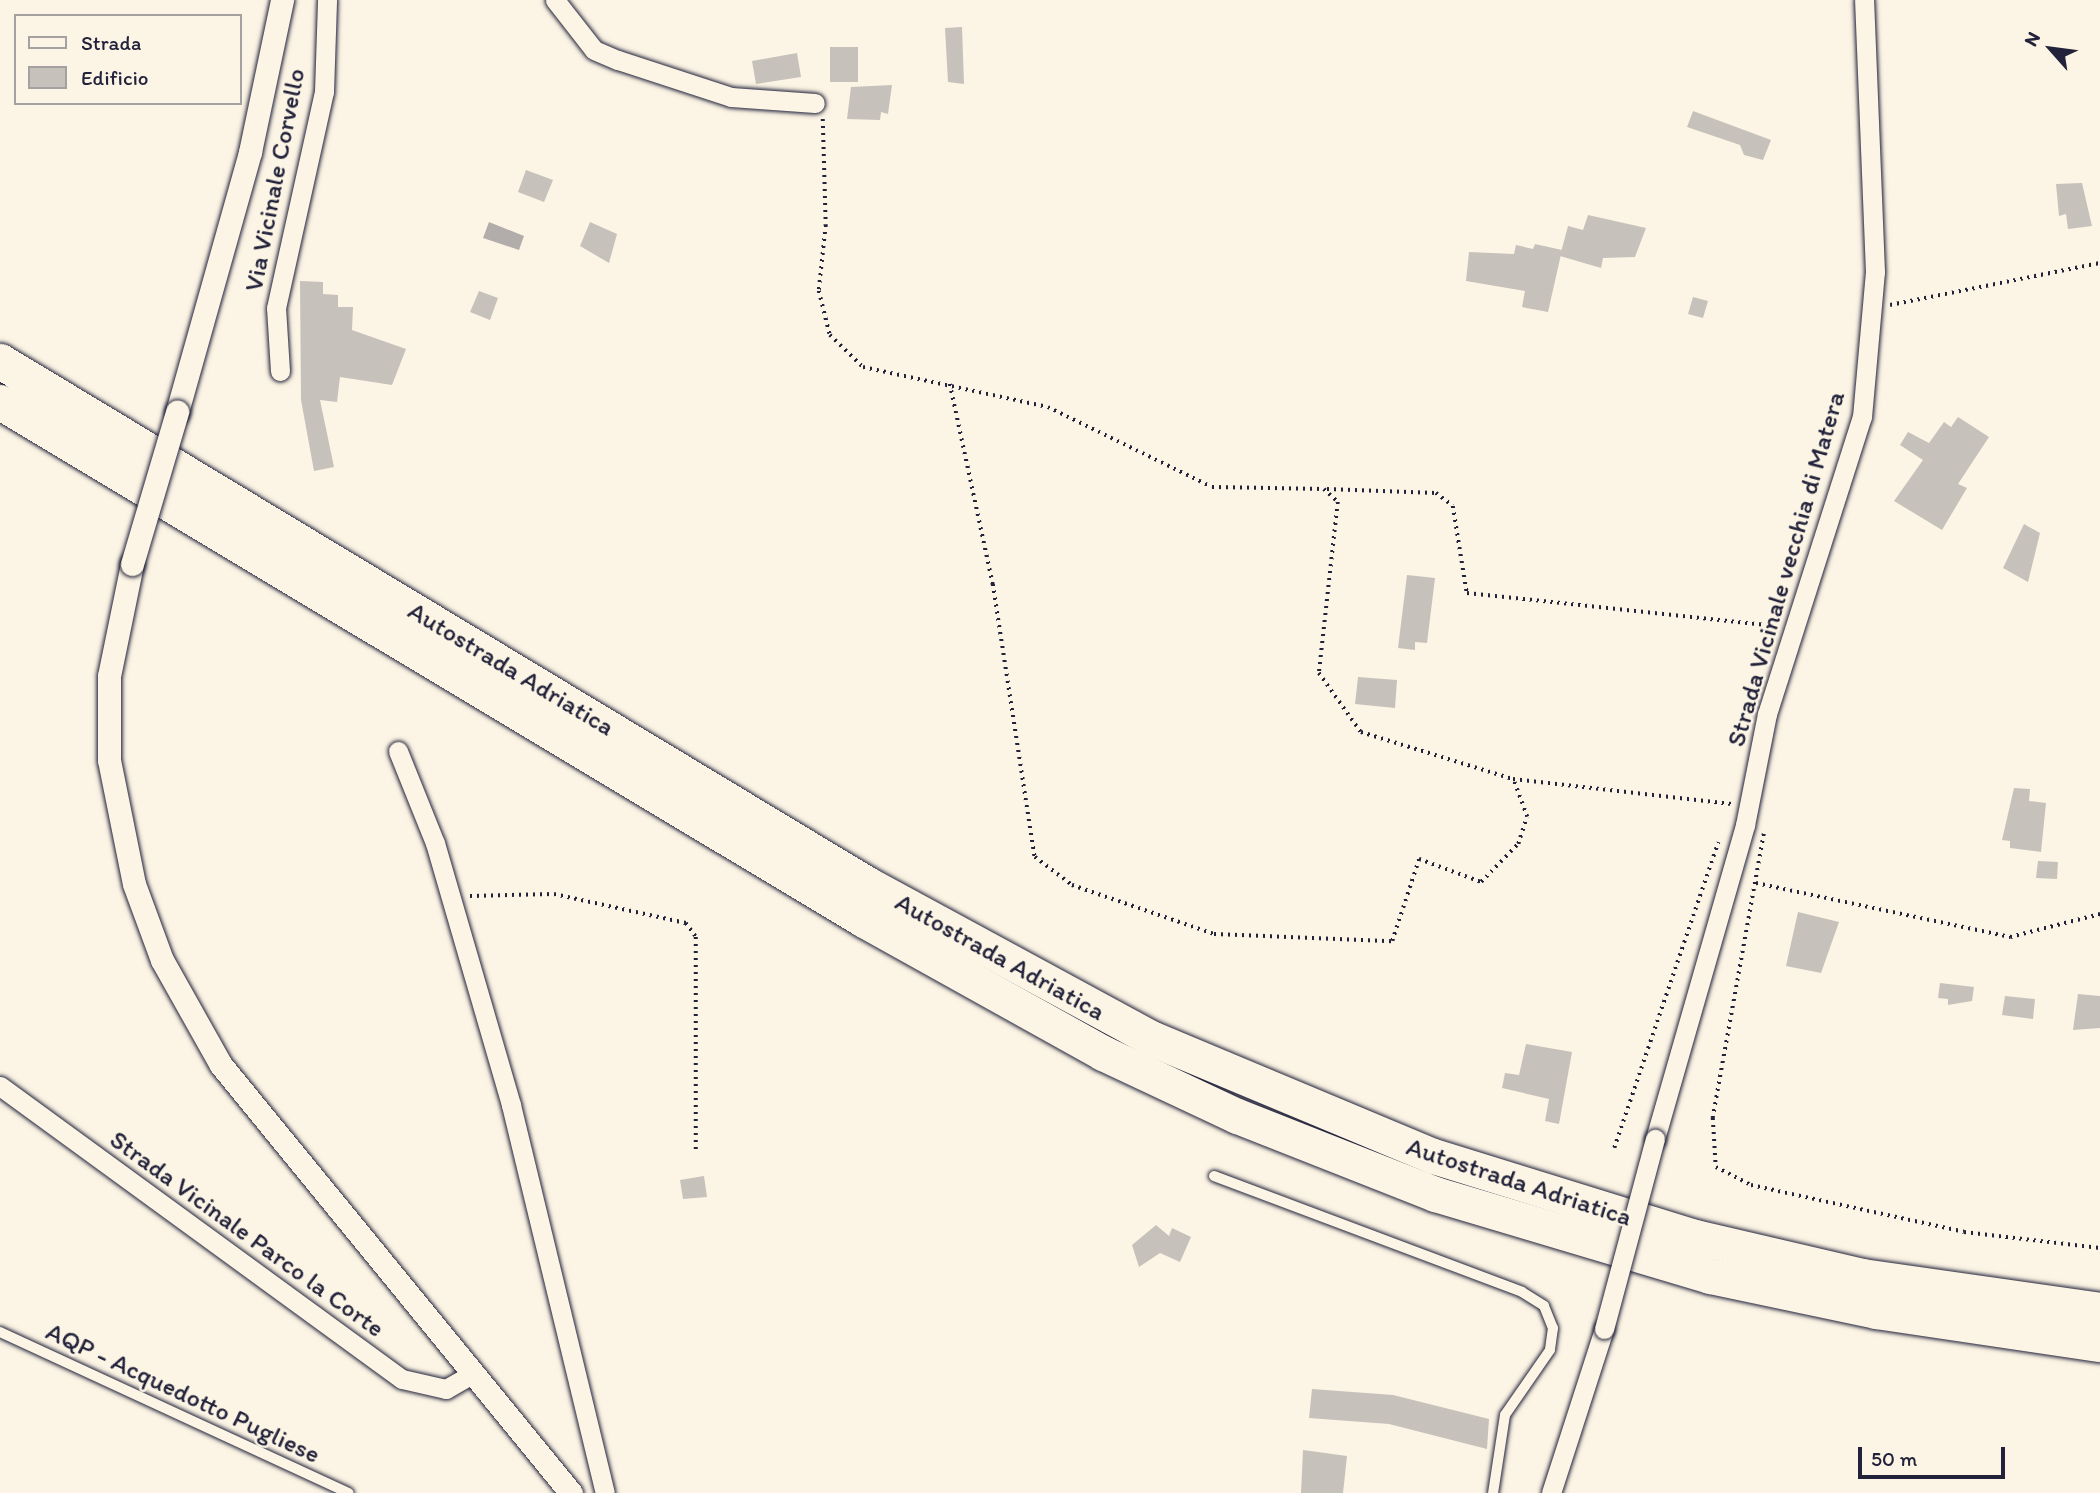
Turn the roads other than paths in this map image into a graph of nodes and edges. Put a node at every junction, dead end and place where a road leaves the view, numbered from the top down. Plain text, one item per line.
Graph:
1 (282, 0) edge
2 (327, 0) edge
3 (555, 0) edge
4 (1864, 0) edge
5 (815, 103) road end
6 (0, 361) edge
7 (280, 371) dead end
8 (0, 402) edge
9 (398, 751) dead end
10 (0, 1086) edge
11 (1214, 1175) dead end
12 (2100, 1310) edge
13 (0, 1332) edge
14 (2100, 1343) edge
15 (472, 1374) junction
16 (349, 1493) edge
17 (571, 1493) edge
18 (605, 1493) edge
19 (1493, 1493) edge
20 (1551, 1493) edge

1 - 15 street, bridge
2 - 7 street, Via Vicinale Corvello
3 - 5 street
4 - 20 street, Strada Vicinale vecchia di Matera, bridge
6 - 12 highway, Autostrada Adriatica
8 - 14 highway, Autostrada Adriatica
9 - 18 street
10 - 15 street, Strada Vicinale Parco la Corte
11 - 19 lane
13 - 16 lane, AQP - Acquedotto Pugliese
15 - 17 street

